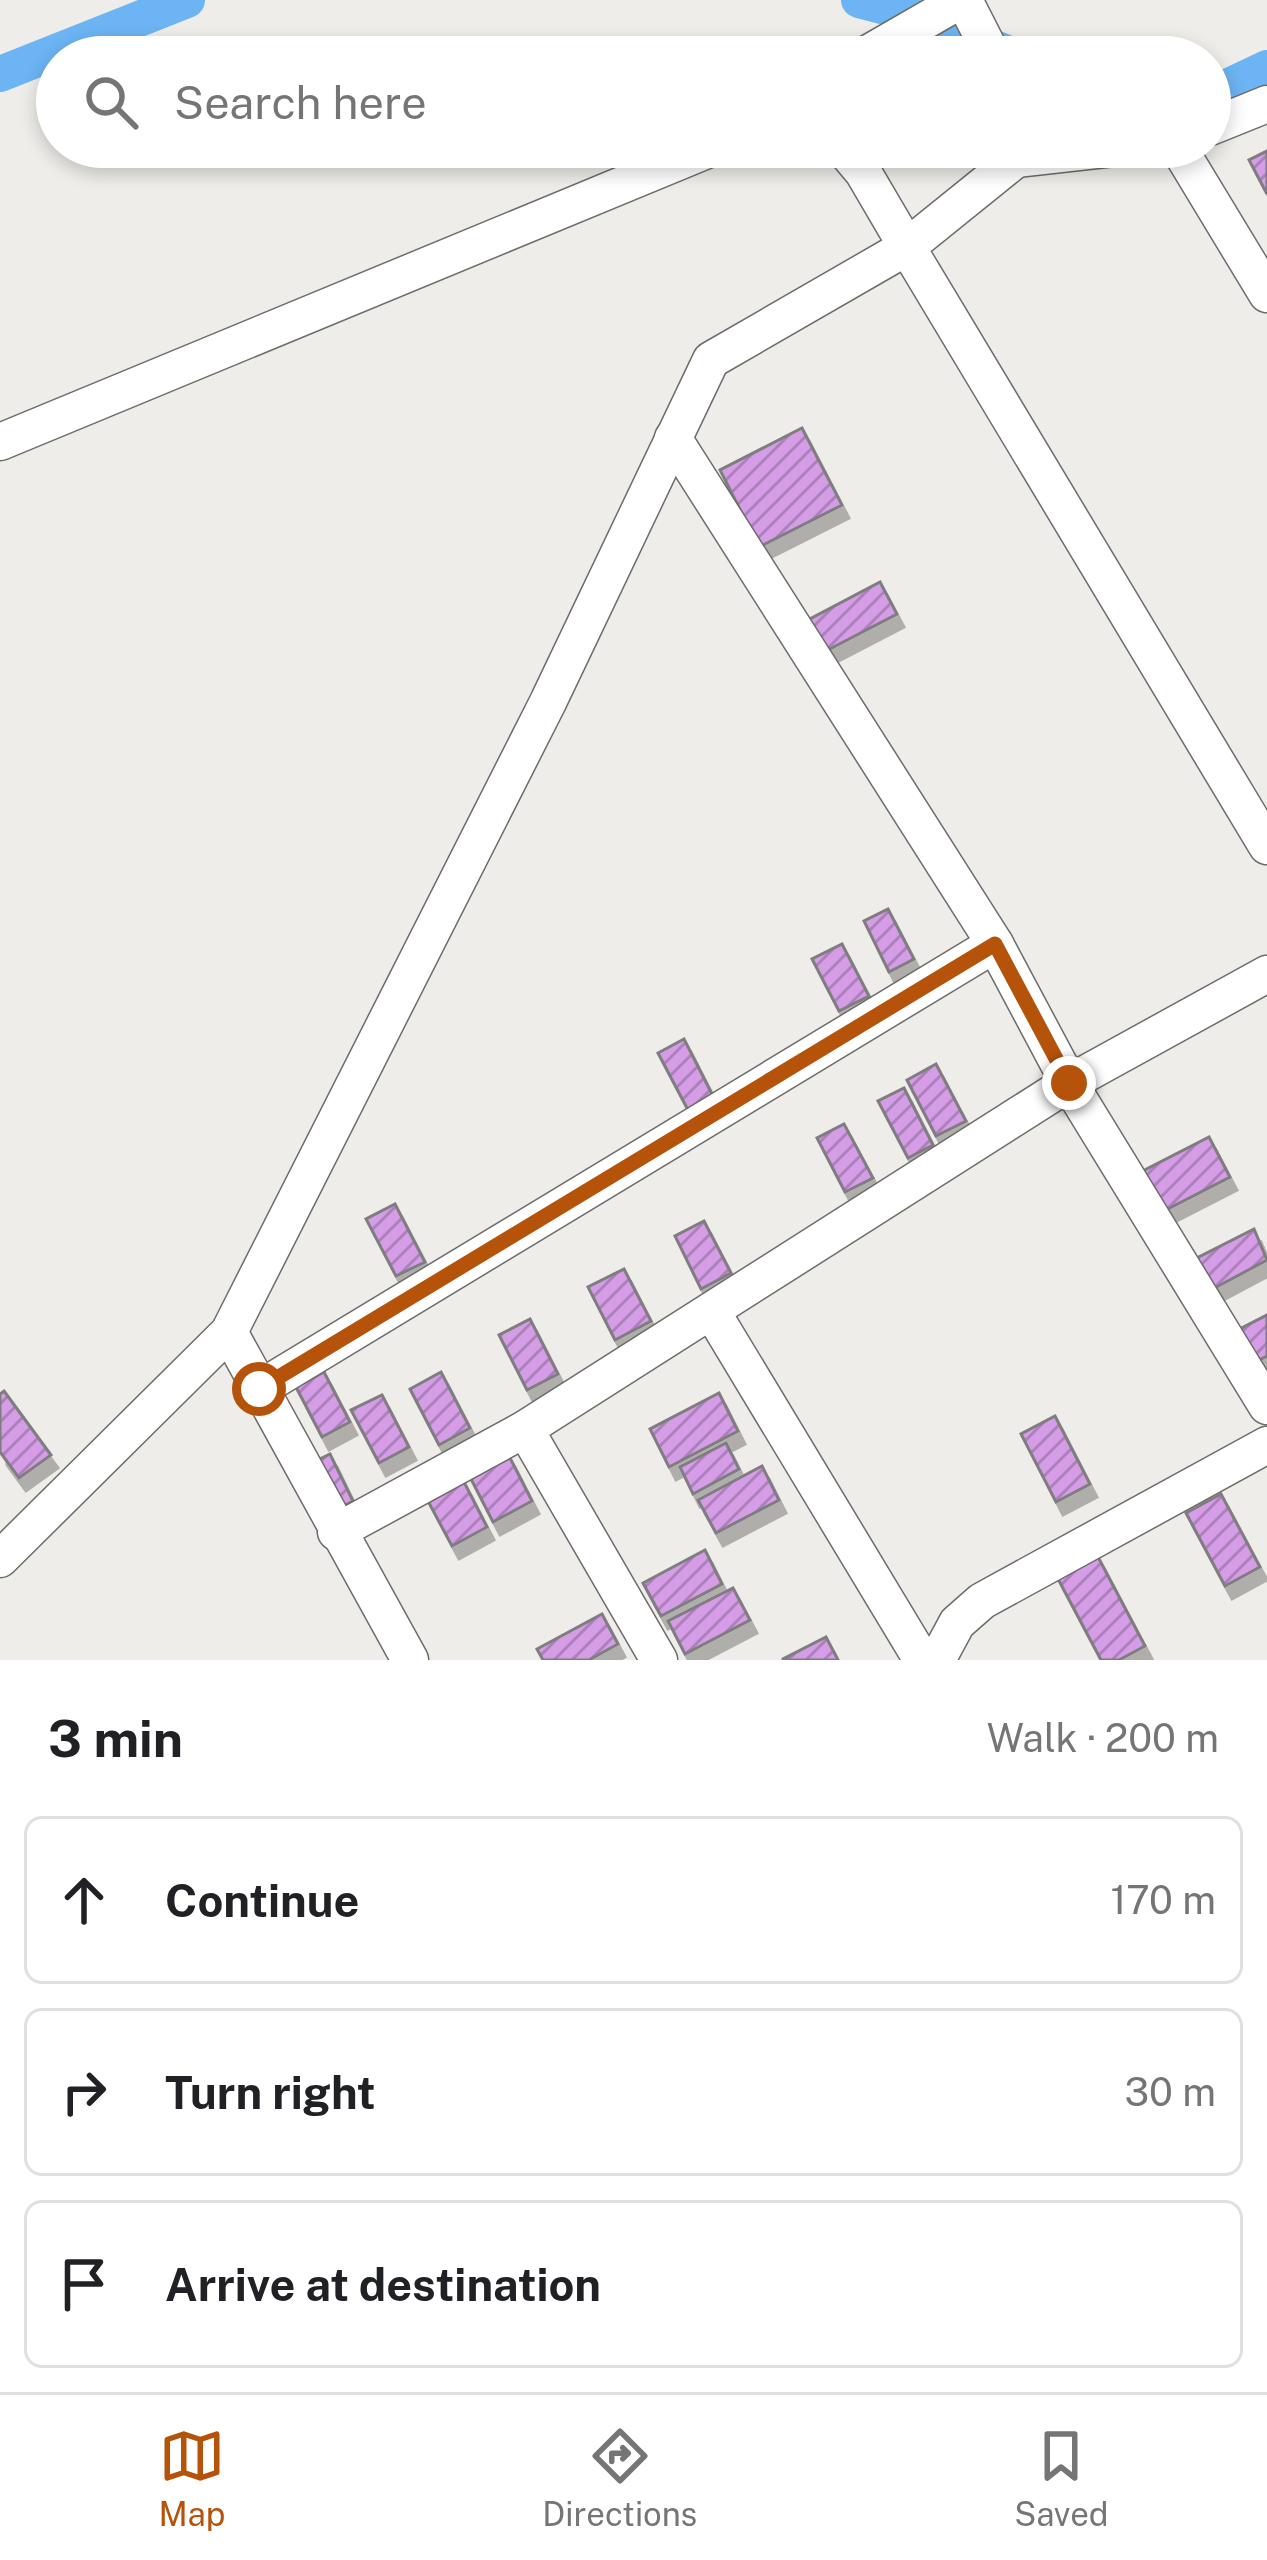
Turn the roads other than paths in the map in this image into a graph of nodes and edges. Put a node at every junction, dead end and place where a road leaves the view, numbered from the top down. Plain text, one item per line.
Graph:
1 (963, 1) edge
2 (900, 36) edge
3 (982, 36) edge
4 (1267, 104) edge
5 (1231, 119) edge
6 (663, 168) edge
7 (859, 168) edge
8 (1000, 168) edge
9 (1191, 168) edge
10 (908, 247) junction
11 (1267, 295) edge
12 (673, 438) junction
13 (0, 442) edge
14 (1267, 846) edge
15 (995, 944) junction
16 (1267, 974) edge
17 (1069, 1083) junction
18 (712, 1312) junction
19 (229, 1332) junction
20 (259, 1389) junction
21 (1267, 1406) edge
22 (526, 1429) junction
23 (1267, 1445) edge
24 (335, 1532) junction
25 (0, 1559) edge
26 (410, 1660) edge
27 (659, 1660) edge
28 (922, 1660) edge
29 (937, 1660) edge

1 - 2 street
1 - 3 street
4 - 5 street
6 - 13 street
7 - 10 street
8 - 10 street
9 - 11 street
10 - 12 street
10 - 14 street
12 - 15 street
12 - 19 street
15 - 17 street
15 - 20 street
16 - 17 street
17 - 18 street
17 - 21 street
18 - 22 street
18 - 28 street
19 - 20 street
19 - 25 street
20 - 24 street
22 - 24 street
22 - 27 street
23 - 29 street
24 - 26 street

